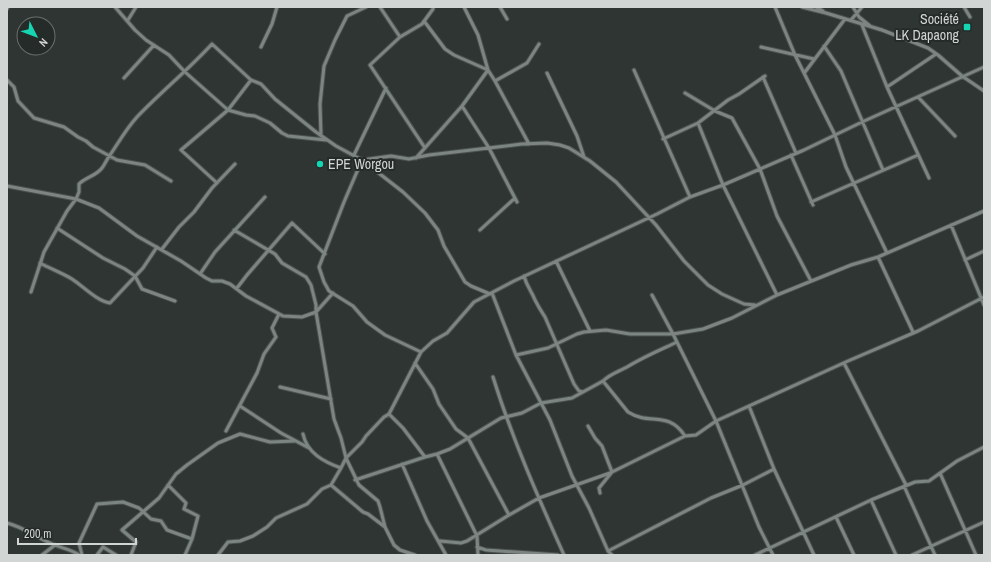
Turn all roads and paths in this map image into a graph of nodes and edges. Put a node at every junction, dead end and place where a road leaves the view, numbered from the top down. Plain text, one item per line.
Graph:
1 (115, 7) edge
2 (136, 7) edge
3 (277, 7) edge
4 (366, 7) edge
5 (380, 7) edge
6 (433, 7) edge
7 (464, 7) edge
8 (500, 7) edge
9 (776, 7) edge
10 (802, 7) edge
11 (816, 7) edge
12 (853, 7) edge
13 (862, 7) edge
14 (964, 7) edge
15 (826, 13) junction
16 (857, 13) junction
17 (970, 17) dead end
18 (844, 18) junction
19 (507, 19) dead end
20 (128, 20) junction
21 (851, 20) junction
22 (424, 21) junction
23 (862, 25) junction
24 (872, 27) junction
25 (400, 37) junction
26 (538, 44) dead end
27 (154, 45) junction
28 (824, 46) junction
29 (261, 47) dead end
30 (761, 47) dead end
31 (936, 54) junction
32 (795, 55) junction
33 (814, 59) junction
34 (984, 67) edge
35 (488, 70) junction
36 (634, 70) dead end
37 (185, 72) junction
38 (805, 72) junction
39 (547, 74) dead end
40 (962, 76) junction
41 (124, 78) dead end
42 (7, 80) edge
43 (251, 80) junction
44 (495, 81) junction
45 (887, 87) junction
46 (386, 88) junction
47 (984, 91) edge
48 (685, 93) dead end
49 (918, 97) junction
50 (462, 106) junction
51 (896, 106) junction
52 (228, 110) junction
53 (715, 111) junction
54 (862, 122) junction
55 (698, 123) junction
56 (835, 135) junction
57 (321, 136) junction
58 (955, 136) dead end
59 (663, 138) junction
60 (328, 140) junction
61 (529, 144) junction
62 (425, 148) junction
63 (489, 148) junction
64 (796, 153) junction
65 (354, 155) junction
66 (791, 155) junction
67 (918, 155) junction
68 (109, 156) junction
69 (584, 157) junction
70 (416, 158) junction
71 (362, 160) junction
72 (235, 164) dead end
73 (760, 169) junction
74 (883, 170) junction
75 (929, 178) dead end
76 (171, 181) dead end
77 (217, 183) junction
78 (853, 183) junction
79 (723, 185) junction
80 (7, 186) edge
81 (264, 197) dead end
82 (690, 197) junction
83 (515, 198) junction
84 (76, 199) junction
85 (517, 202) dead end
86 (984, 211) edge
87 (648, 218) junction
88 (951, 225) junction
89 (57, 228) junction
90 (234, 230) junction
91 (480, 230) dead end
92 (157, 247) junction
93 (162, 249) junction
94 (269, 250) junction
95 (984, 251) edge
96 (887, 253) junction
97 (325, 254) junction
98 (878, 257) junction
99 (965, 260) junction
100 (556, 261) junction
101 (40, 263) junction
102 (200, 274) junction
103 (135, 276) junction
104 (524, 276) junction
105 (811, 281) junction
106 (238, 288) junction
107 (31, 292) dead end
108 (491, 293) junction
109 (333, 294) junction
110 (652, 295) dead end
111 (777, 295) junction
112 (983, 297) edge
113 (175, 301) dead end
114 (755, 305) junction
115 (984, 305) edge
116 (316, 312) junction
117 (279, 314) junction
118 (590, 331) junction
119 (913, 332) junction
120 (673, 334) junction
121 (677, 342) junction
122 (557, 345) junction
123 (421, 352) junction
124 (516, 355) junction
125 (844, 362) junction
126 (415, 363) junction
127 (493, 377) dead end
128 (603, 381) junction
129 (280, 387) dead end
130 (583, 392) junction
131 (331, 399) junction
132 (541, 402) junction
133 (240, 406) junction
134 (750, 406) junction
135 (390, 414) junction
136 (507, 416) junction
137 (716, 421) junction
138 (588, 426) dead end
139 (226, 431) dead end
140 (304, 434) dead end
141 (685, 436) junction
142 (468, 438) junction
143 (294, 441) junction
144 (309, 448) junction
145 (984, 448) edge
146 (437, 454) junction
147 (425, 457) junction
148 (346, 458) junction
149 (402, 464) junction
150 (341, 468) junction
151 (774, 469) junction
152 (612, 472) junction
153 (940, 473) junction
154 (355, 480) junction
155 (576, 484) junction
156 (168, 485) junction
157 (331, 485) junction
158 (743, 485) junction
159 (905, 486) junction
160 (600, 493) dead end
161 (538, 498) junction
162 (871, 500) junction
163 (142, 512) junction
164 (509, 515) junction
165 (836, 517) junction
166 (984, 522) edge
167 (7, 523) edge
168 (385, 527) junction
169 (964, 530) junction
170 (804, 532) junction
171 (477, 536) junction
172 (192, 539) junction
173 (440, 541) junction
174 (55, 545) junction
175 (931, 546) junction
176 (477, 547) junction
177 (770, 549) junction
178 (608, 551) junction
179 (42, 555) edge
180 (81, 555) edge
181 (97, 555) edge
182 (116, 555) edge
183 (132, 555) edge
184 (185, 555) edge
185 (218, 555) edge
186 (415, 555) edge
187 (446, 555) edge
188 (478, 555) edge
189 (558, 555) edge
190 (564, 555) edge
191 (612, 555) edge
192 (756, 555) edge
193 (773, 555) edge
194 (814, 555) edge
195 (854, 555) edge
196 (896, 555) edge
197 (912, 555) edge
198 (935, 555) edge
199 (976, 555) edge

1 - 20 street
2 - 20 street
3 - 29 street
4 - 57 street
5 - 25 street
6 - 22 street
7 - 35 street
8 - 19 street
9 - 32 street
10 - 15 street
11 - 15 street
12 - 16 street
13 - 16 street
14 - 17 street
15 - 18 street
16 - 21 street
16 - 24 street
18 - 21 street
18 - 28 street
20 - 27 street
21 - 23 street
22 - 25 street
22 - 35 street
23 - 24 street
23 - 45 street
24 - 31 street
25 - 46 street
26 - 44 street
27 - 37 street
27 - 41 street
28 - 33 street
28 - 54 street
30 - 32 street
31 - 40 street
31 - 45 street
32 - 33 street
32 - 38 street
33 - 38 street
34 - 40 street
35 - 44 street
35 - 50 street
36 - 59 street
37 - 43 street
37 - 52 street
37 - 68 street
38 - 56 street
39 - 69 street
40 - 47 street
40 - 49 street
42 - 68 street
43 - 52 street
43 - 57 street
44 - 61 street
45 - 51 street
46 - 62 street
46 - 65 street
48 - 53 street
49 - 51 street
49 - 58 street
50 - 62 street
50 - 63 street
51 - 54 street
51 - 67 street
52 - 60 street
52 - 77 street
53 - 55 street
53 - 64 street
53 - 73 street
54 - 56 street
54 - 74 street
55 - 59 street
55 - 79 street
56 - 64 street
56 - 78 street
57 - 60 street
59 - 82 street
60 - 65 street
61 - 63 street
61 - 69 street
62 - 70 street
63 - 70 street
63 - 83 street
64 - 66 street
65 - 71 street
66 - 73 street
66 - 78 street
67 - 74 street
67 - 75 street
68 - 76 street
68 - 84 street
69 - 87 street
70 - 71 street
71 - 97 street
71 - 108 street
72 - 77 street
73 - 79 street
73 - 105 street
74 - 78 street
77 - 93 street
78 - 96 street
79 - 82 street
79 - 111 street
80 - 84 street
81 - 90 street
82 - 87 street
83 - 85 street
83 - 91 street
84 - 89 street
84 - 92 street
86 - 88 street
87 - 100 street
87 - 114 street
88 - 96 street
88 - 99 street
89 - 101 street
89 - 103 street
90 - 94 street
90 - 102 street
92 - 93 street
92 - 103 street
93 - 102 street
94 - 97 street
94 - 106 street
94 - 116 street
95 - 99 street
96 - 98 street
97 - 109 street
98 - 105 street
98 - 119 street
99 - 112 street
100 - 104 street
100 - 118 street
101 - 103 street
101 - 107 street
102 - 106 street
103 - 113 street
104 - 108 street
104 - 122 street
105 - 111 street
106 - 117 street
108 - 123 street
108 - 124 street
109 - 116 street
109 - 123 street
110 - 120 street
111 - 114 street
112 - 115 street
112 - 119 street
114 - 120 street
116 - 117 street
116 - 131 street
117 - 133 street
118 - 120 street
118 - 122 street
119 - 125 street
120 - 121 street
121 - 128 street
121 - 137 street
122 - 124 street
122 - 130 street
123 - 126 street
124 - 132 street
125 - 134 street
125 - 159 street
126 - 135 street
126 - 142 street
127 - 136 street
128 - 130 street
128 - 141 street
129 - 131 street
130 - 132 street
131 - 148 street
132 - 136 street
132 - 155 street
133 - 139 street
133 - 143 street
134 - 137 street
134 - 151 street
135 - 147 street
135 - 148 street
136 - 142 street
136 - 161 street
137 - 141 street
137 - 158 street
138 - 152 street
140 - 144 street
141 - 152 street
142 - 146 street
142 - 164 street
143 - 144 street
143 - 156 street
144 - 150 street
145 - 153 street
146 - 147 street
146 - 171 street
147 - 149 street
148 - 150 street
148 - 154 street
149 - 154 street
149 - 173 street
150 - 157 street
151 - 158 street
151 - 170 street
152 - 155 street
152 - 160 street
153 - 159 street
153 - 169 street
154 - 168 street
155 - 161 street
155 - 178 street
156 - 163 street
156 - 172 street
157 - 168 street
157 - 185 street
158 - 177 street
158 - 178 street
159 - 162 street
159 - 175 street
161 - 164 street
161 - 190 street
162 - 165 street
162 - 196 street
163 - 172 street
163 - 180 street
163 - 183 street
164 - 171 street
165 - 170 street
165 - 195 street
166 - 169 street
167 - 174 street
168 - 186 street
169 - 175 street
169 - 199 street
170 - 177 street
170 - 194 street
171 - 173 street
171 - 176 street
172 - 184 street
173 - 187 street
174 - 179 street
174 - 180 street
175 - 197 street
175 - 198 street
176 - 188 street
176 - 189 street
177 - 192 street
177 - 193 street
178 - 191 street
181 - 182 street

